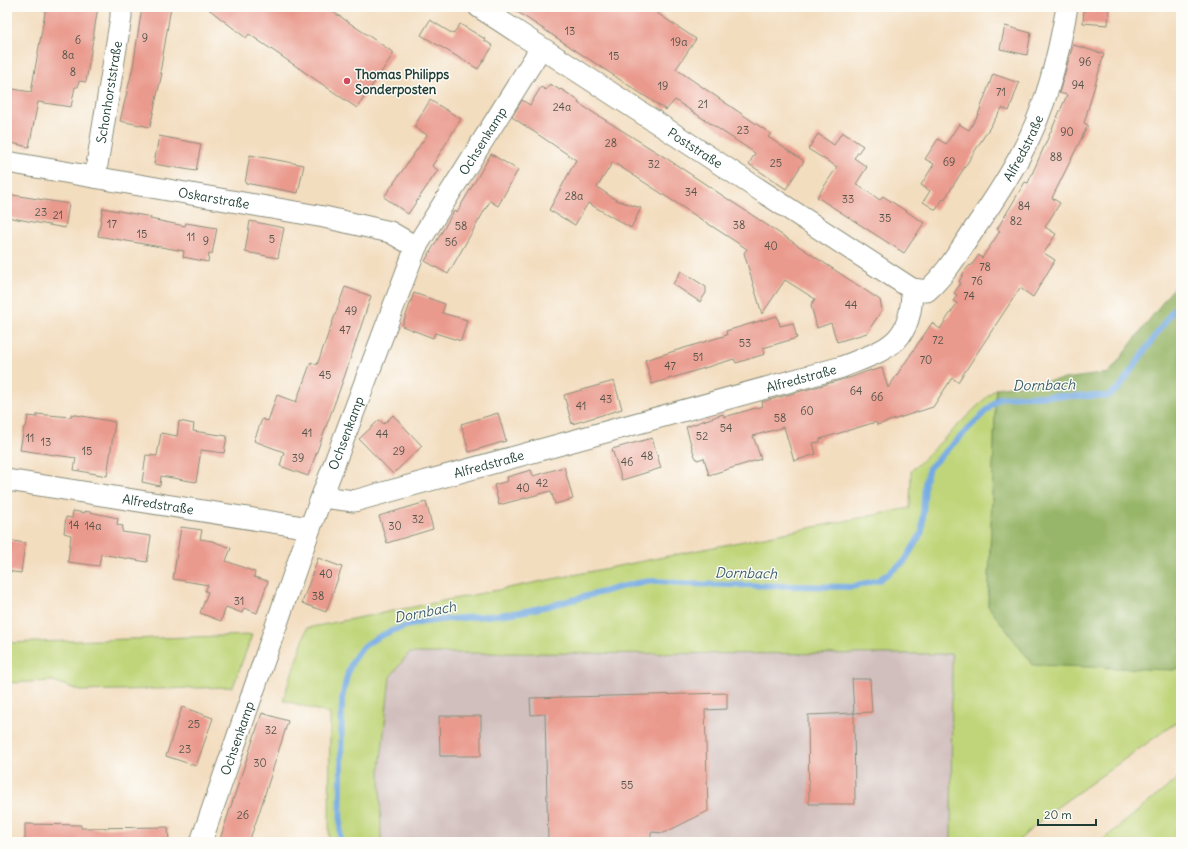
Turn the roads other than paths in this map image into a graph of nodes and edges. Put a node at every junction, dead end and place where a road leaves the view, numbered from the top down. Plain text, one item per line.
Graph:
1 (121, 7) edge
2 (479, 7) edge
3 (1067, 7) edge
4 (541, 48) junction
5 (7, 162) edge
6 (95, 177) junction
7 (416, 247) junction
8 (912, 288) junction
9 (7, 480) edge
10 (322, 497) junction
11 (310, 528) junction
12 (201, 842) edge

1 - 6 street, Schonhorststraße
2 - 4 street, Poststraße
3 - 8 street, Alfredstraße
4 - 7 street, Ochsenkamp
4 - 8 street, Poststraße
5 - 6 street, Oskarstraße
6 - 7 street, Oskarstraße
7 - 10 street, Ochsenkamp
8 - 10 street, Alfredstraße
9 - 11 street, Alfredstraße
10 - 11 street, Ochsenkamp
11 - 12 street, Ochsenkamp

